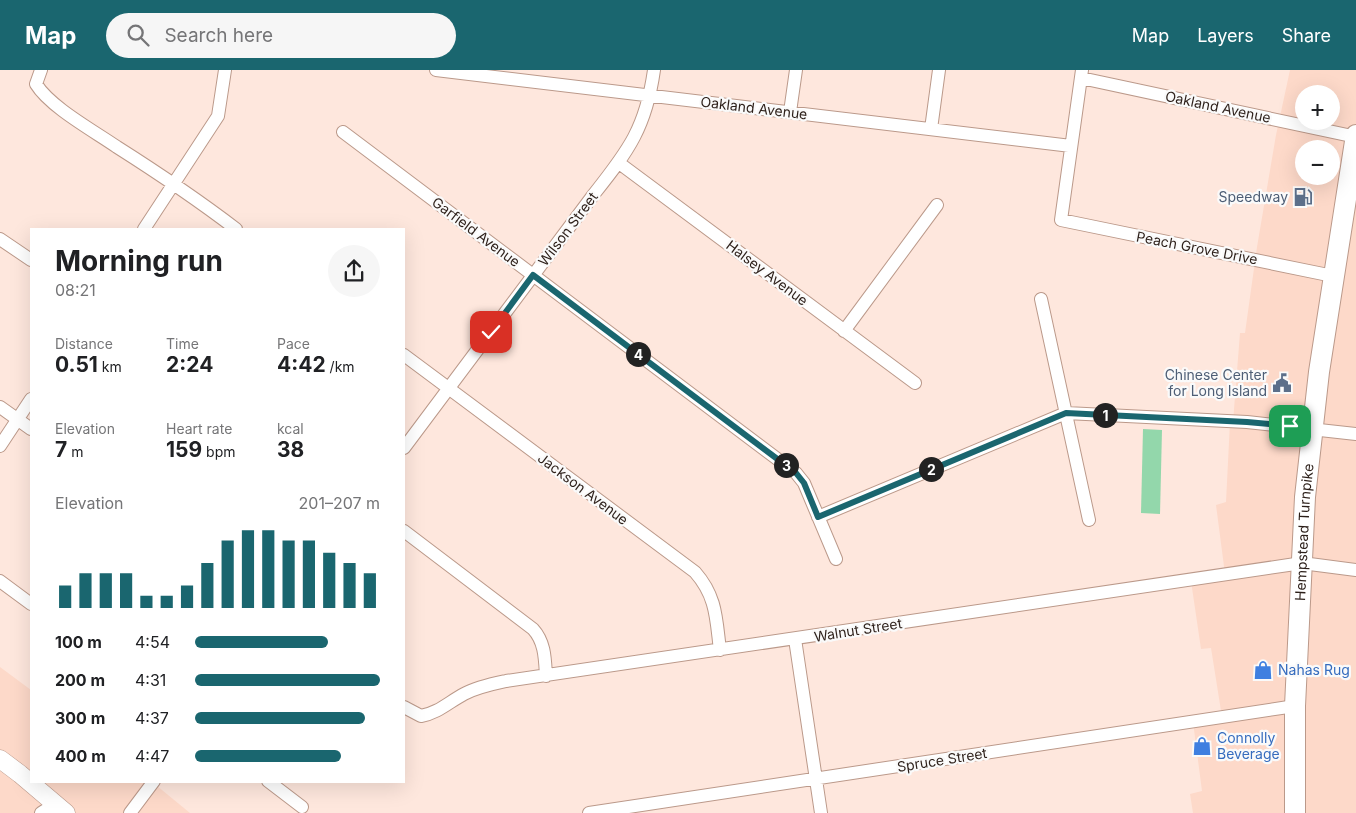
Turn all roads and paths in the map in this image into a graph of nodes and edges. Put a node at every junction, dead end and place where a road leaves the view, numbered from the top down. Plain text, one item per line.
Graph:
1 (41, 70) edge
2 (226, 70) edge
3 (436, 70) edge
4 (654, 70) edge
5 (796, 70) edge
6 (940, 70) edge
7 (511, 74) edge
8 (1082, 74) edge
9 (650, 95) junction
10 (790, 112) junction
11 (931, 129) junction
12 (343, 132) dead end
13 (1356, 136) edge
14 (1071, 146) junction
15 (618, 163) junction
16 (174, 184) junction
17 (937, 205) dead end
18 (145, 228) edge
19 (235, 228) edge
20 (0, 239) edge
21 (30, 259) edge
22 (533, 275) junction
23 (1333, 276) junction
24 (1041, 299) dead end
25 (844, 331) junction
26 (405, 356) edge
27 (915, 383) dead end
28 (448, 388) junction
29 (30, 401) edge
30 (0, 407) edge
31 (1066, 413) junction
32 (18, 419) junction
33 (30, 428) edge
34 (1313, 429) junction
35 (1356, 434) edge
36 (0, 446) edge
37 (405, 447) edge
38 (818, 517) junction
39 (1089, 520) dead end
40 (405, 532) edge
41 (836, 559) dead end
42 (1302, 563) junction
43 (1356, 570) edge
44 (0, 581) edge
45 (30, 603) edge
46 (795, 639) junction
47 (720, 650) junction
48 (546, 676) junction
49 (1295, 706) junction
50 (405, 708) edge
51 (0, 759) edge
52 (816, 778) junction
53 (152, 783) edge
54 (271, 783) edge
55 (302, 807) dead end
56 (54, 810) edge
57 (130, 813) edge
58 (589, 813) edge
59 (821, 813) edge
60 (1295, 813) edge

1 - 16 street
2 - 16 street
3 - 7 street, Oakland Avenue
4 - 9 street, Wilson Street
5 - 10 street
6 - 11 street
7 - 9 street, Oakland Avenue
8 - 13 street, Oakland Avenue
8 - 14 street
9 - 10 street, Oakland Avenue
9 - 15 street, Wilson Street
10 - 11 street, Oakland Avenue
11 - 14 street, Oakland Avenue
12 - 22 street, Garfield Avenue
13 - 23 main road, Hempstead Turnpike
14 - 23 street, Peach Grove Drive
15 - 22 street, Wilson Street
15 - 25 street, Halsey Avenue
16 - 18 street
16 - 19 street
17 - 25 street
20 - 21 street
22 - 28 street, Wilson Street
22 - 38 street, Garfield Avenue
23 - 34 main road, Hempstead Turnpike
24 - 31 street
25 - 27 street, Halsey Avenue
26 - 28 street, Jackson Avenue
28 - 37 street, Wilson Street
28 - 47 street, Jackson Avenue
29 - 32 street
30 - 32 street
31 - 34 street
31 - 38 street
31 - 39 street
32 - 33 street
32 - 36 street
34 - 35 street
34 - 42 main road, Hempstead Turnpike
38 - 41 street, Garfield Avenue
40 - 48 street
42 - 43 street, Walnut Street
42 - 46 street, Walnut Street
42 - 49 main road, Hempstead Turnpike
44 - 45 street
46 - 47 street, Walnut Street
46 - 52 street
47 - 48 street, Walnut Street
48 - 50 street, Walnut Street
49 - 52 street, Spruce Street
49 - 60 main road, Hempstead Turnpike
51 - 56 main road
52 - 58 street, Spruce Street
52 - 59 street
53 - 57 street
54 - 55 street

